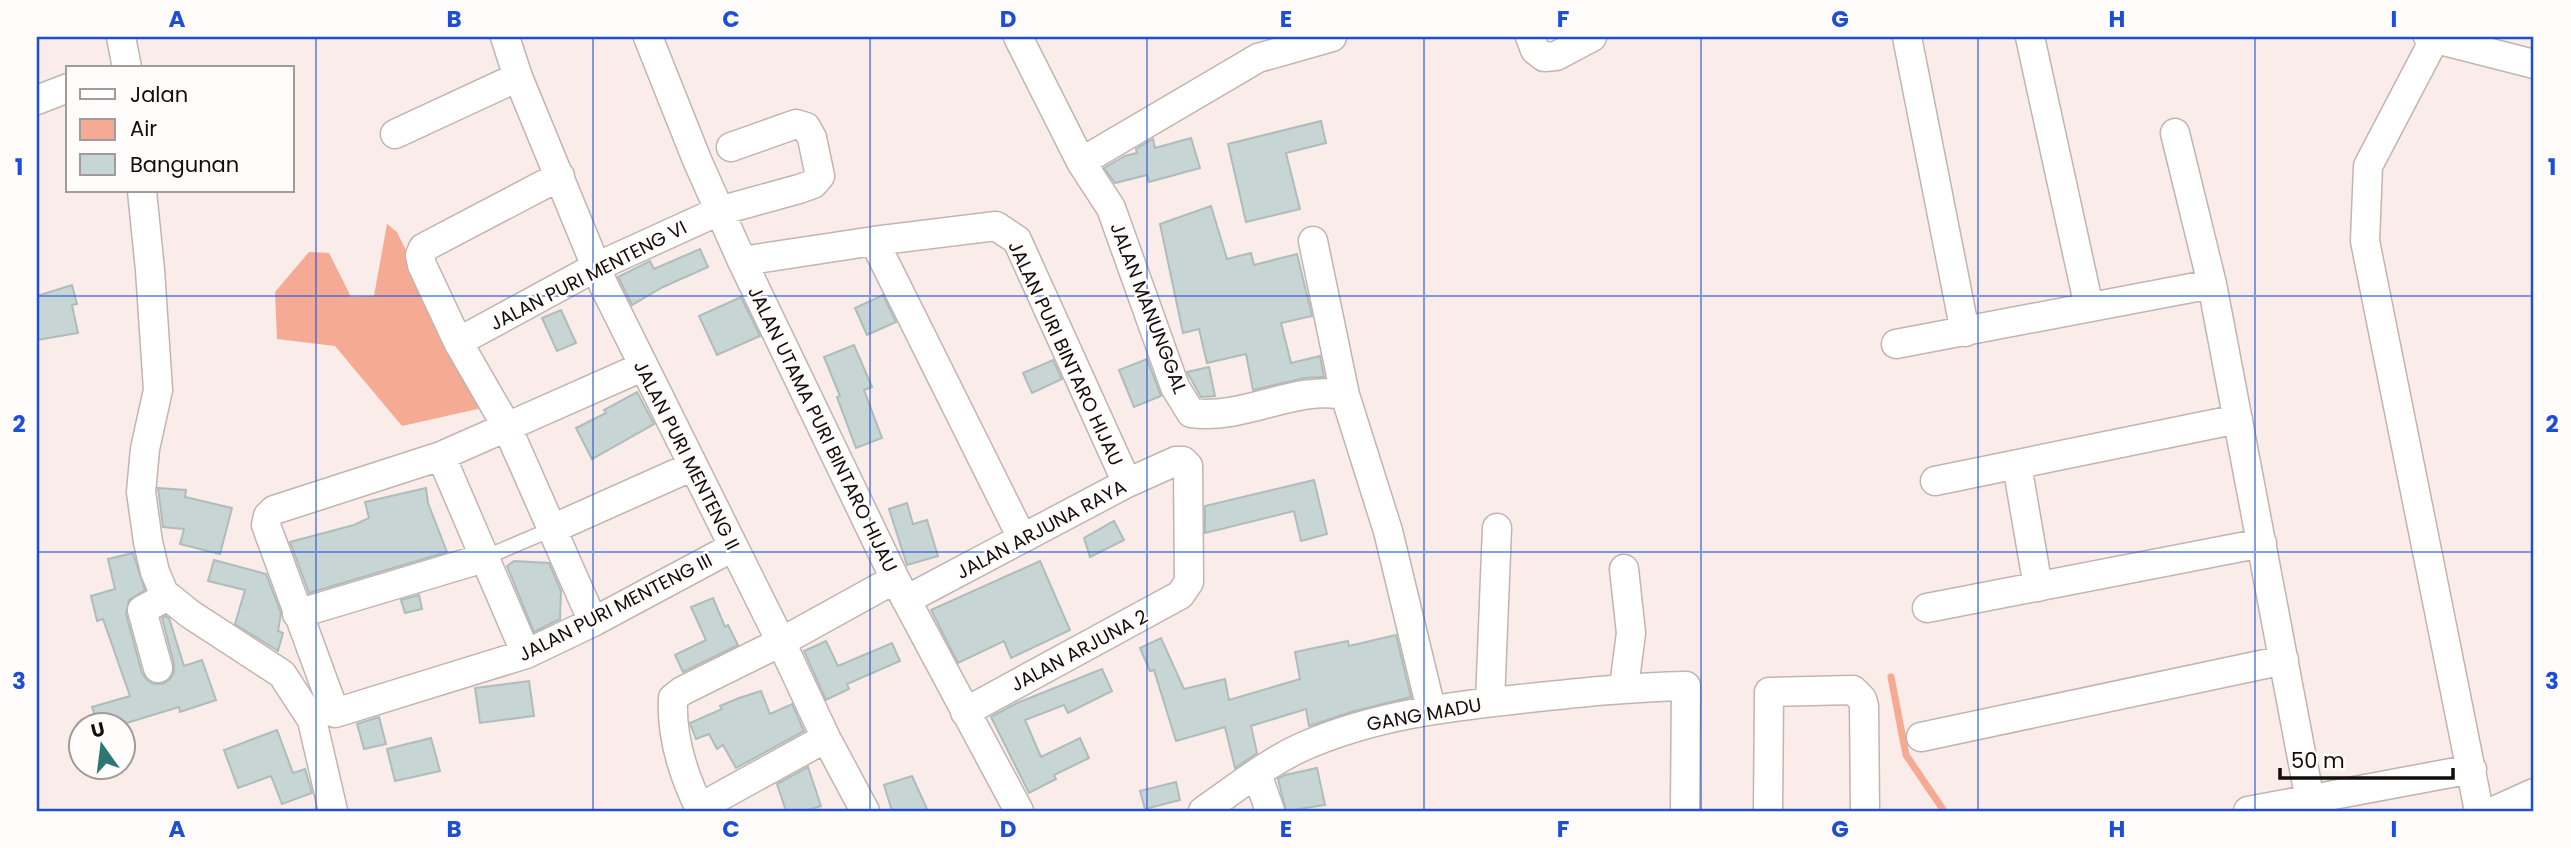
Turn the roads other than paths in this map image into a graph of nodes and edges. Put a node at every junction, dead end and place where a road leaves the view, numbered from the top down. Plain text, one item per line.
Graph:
1 (121, 37) edge
2 (505, 37) edge
3 (648, 37) edge
4 (1018, 37) edge
5 (1332, 37) edge
6 (1530, 37) edge
7 (1592, 37) edge
8 (1907, 37) edge
9 (2030, 37) edge
10 (2431, 38) edge
11 (2534, 64) edge
12 (127, 66) edge
13 (518, 77) junction
14 (66, 89) edge
15 (37, 100) edge
16 (2175, 133) dead end
17 (395, 134) dead end
18 (731, 147) dead end
19 (1081, 162) junction
20 (560, 176) junction
21 (142, 192) edge
22 (719, 211) junction
23 (874, 241) junction
24 (1313, 241) dead end
25 (742, 261) junction
26 (596, 267) junction
27 (2212, 284) junction
28 (2089, 307) junction
29 (1965, 332) junction
30 (458, 342) junction
31 (1896, 344) dead end
32 (642, 367) junction
33 (1345, 396) junction
34 (2238, 419) junction
35 (507, 427) junction
36 (442, 456) junction
37 (2017, 465) junction
38 (693, 467) junction
39 (1935, 481) dead end
40 (1127, 483) junction
41 (1497, 528) dead end
42 (552, 529) junction
43 (1022, 538) junction
44 (2262, 543) junction
45 (733, 547) junction
46 (484, 558) junction
47 (1623, 569) dead end
48 (1189, 582) joint
49 (2038, 587) junction
50 (901, 589) junction
51 (168, 596) junction
52 (1927, 608) dead end
53 (297, 614) junction
54 (593, 622) junction
55 (781, 642) junction
56 (526, 654) junction
57 (2284, 660) junction
58 (158, 668) dead end
59 (1625, 687) junction
60 (1490, 702) junction
61 (1431, 709) junction
62 (965, 712) junction
63 (1921, 737) dead end
64 (826, 738) junction
65 (2472, 769) junction
66 (1257, 774) junction
67 (2534, 793) edge
68 (1866, 798) edge
69 (2311, 805) edge
70 (700, 810) edge
71 (333, 811) edge
72 (864, 811) edge
73 (1019, 811) edge
74 (1203, 811) edge
75 (1270, 811) edge
76 (1685, 811) edge
77 (1768, 811) edge
78 (1881, 811) edge
79 (2248, 811) edge
80 (2479, 811) edge
81 (2494, 811) edge

1 - 12 street
2 - 13 street, JALAN PURI MENTENG II
3 - 22 street, JALAN UTAMA PURI BINTARO HIJAU
4 - 19 street, JALAN MANUNGGAL
5 - 19 street
6 - 7 street
8 - 29 street
9 - 28 street
10 - 11 street
10 - 65 street
13 - 17 street
13 - 20 street, JALAN PURI MENTENG II
14 - 15 street
16 - 27 street
18 - 22 street, JALAN PURI MENTENG VI
19 - 33 street, JALAN MANUNGGAL
20 - 26 street, JALAN PURI MENTENG II
20 - 30 street
21 - 51 street
22 - 25 street, JALAN UTAMA PURI BINTARO HIJAU
22 - 26 street, JALAN PURI MENTENG VI
23 - 25 street, JALAN PURI BINTARO HIJAU
23 - 40 street, JALAN PURI BINTARO HIJAU
23 - 43 street
24 - 33 street
25 - 50 street, JALAN UTAMA PURI BINTARO HIJAU
26 - 30 street, JALAN PURI MENTENG VI
26 - 32 street, JALAN PURI MENTENG II
27 - 28 street
27 - 34 street
28 - 29 street
29 - 31 street
30 - 35 street
32 - 35 street
32 - 38 street, JALAN PURI MENTENG II
33 - 61 street
34 - 37 street
34 - 44 street
35 - 36 street
35 - 42 street
36 - 46 street
36 - 53 street
37 - 39 street
37 - 49 street
38 - 42 street
38 - 45 street, JALAN PURI MENTENG II
40 - 43 street, JALAN ARJUNA RAYA
40 - 48 street, JALAN ARJUNA RAYA
41 - 60 street
42 - 46 lane
42 - 54 street
43 - 50 street, JALAN ARJUNA RAYA
44 - 49 street
44 - 57 street
45 - 54 street, JALAN PURI MENTENG III
45 - 55 street, JALAN PURI MENTENG II
46 - 53 street
46 - 56 street
47 - 59 street
48 - 62 street, JALAN ARJUNA 2
49 - 52 street
50 - 55 street, JALAN ARJUNA RAYA
50 - 62 street, JALAN UTAMA PURI BINTARO HIJAU
51 - 58 street
51 - 71 street
53 - 56 street, JALAN PURI MENTENG III
54 - 56 street, JALAN PURI MENTENG III
55 - 64 street, JALAN PURI MENTENG II
55 - 70 street, JALAN ARJUNA RAYA
57 - 63 street
57 - 69 street
59 - 60 street, GANG MADU
59 - 76 street, GANG MADU
60 - 61 street, GANG MADU
61 - 66 street, GANG MADU
62 - 73 street, JALAN UTAMA PURI BINTARO HIJAU
64 - 70 street
64 - 72 street, JALAN PURI MENTENG II
65 - 69 street
65 - 80 street
66 - 74 street, GANG MADU
66 - 75 street
67 - 81 street
68 - 77 street
68 - 78 street
69 - 79 street

